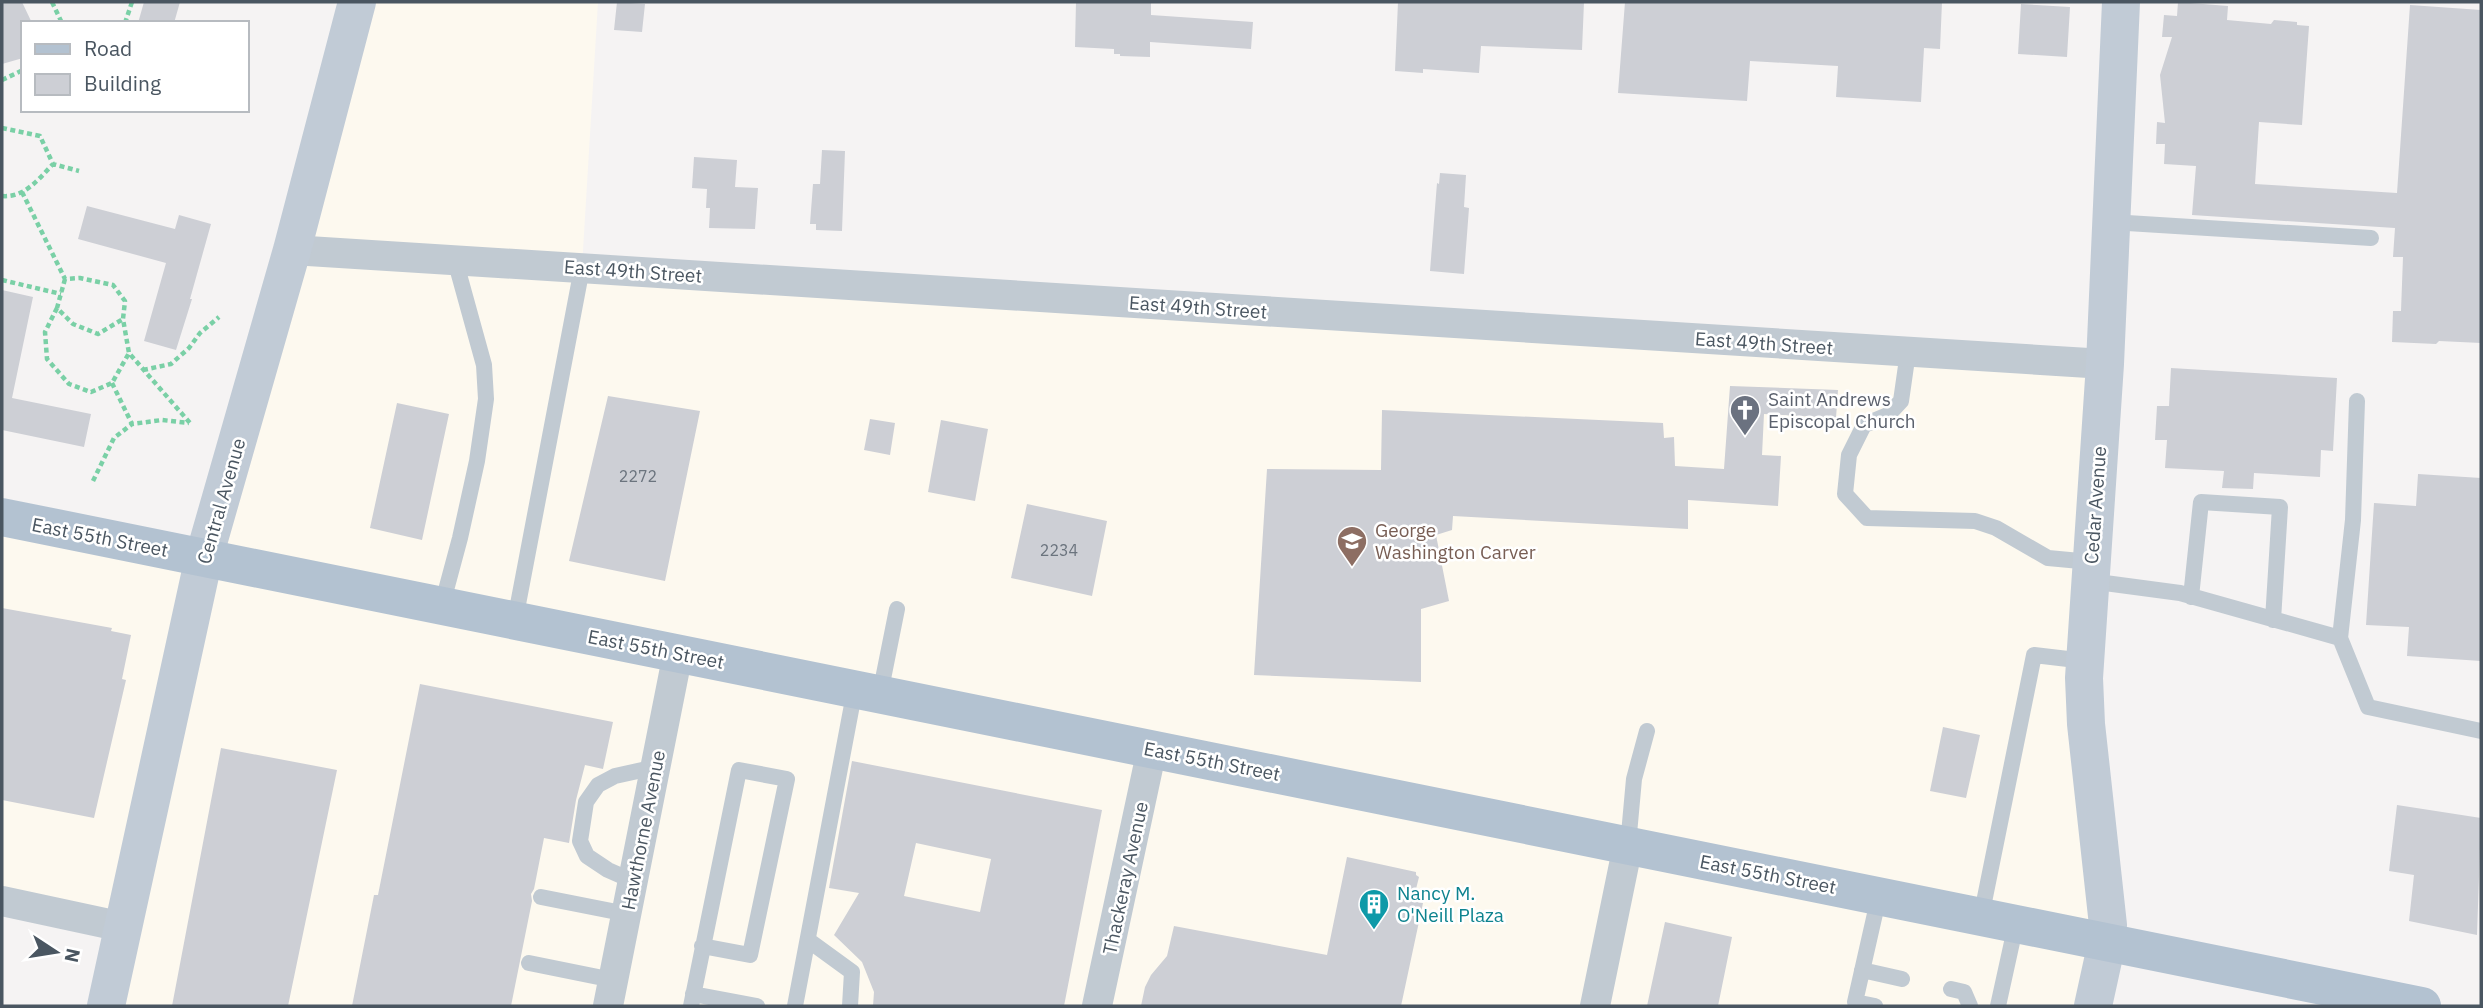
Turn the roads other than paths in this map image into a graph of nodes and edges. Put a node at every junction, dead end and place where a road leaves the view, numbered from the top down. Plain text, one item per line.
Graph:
1 (357, 2) edge
2 (2121, 2) edge
3 (2111, 222) junction
4 (2371, 237) dead end
5 (292, 250) junction
6 (455, 260) junction
7 (582, 268) junction
8 (1908, 352) junction
9 (2105, 365) junction
10 (2357, 401) dead end
11 (2, 517) edge
12 (204, 557) junction
13 (2090, 572) junction
14 (2191, 597) junction
15 (442, 606) junction
16 (897, 609) dead end
17 (515, 620) junction
18 (2273, 620) junction
19 (2340, 638) junction
20 (678, 653) junction
21 (2085, 662) junction
22 (867, 692) junction
23 (1647, 731) dead end
24 (2481, 731) edge
25 (1152, 749) junction
26 (656, 767) junction
27 (1628, 845) junction
28 (633, 881) junction
29 (1879, 896) junction
30 (541, 897) dead end
31 (2, 901) edge
32 (626, 914) junction
33 (1999, 920) junction
34 (123, 927) junction
35 (808, 940) junction
36 (2107, 942) junction
37 (702, 946) junction
38 (529, 963) dead end
39 (1862, 970) junction
40 (1902, 979) dead end
41 (1951, 989) dead end
42 (611, 993) edge
43 (692, 1000) edge
44 (106, 1006) edge
45 (757, 1006) edge
46 (795, 1006) edge
47 (850, 1006) edge
48 (1097, 1006) edge
49 (1595, 1006) edge
50 (1870, 1006) edge
51 (1970, 1006) edge
52 (1997, 1006) edge
53 (2093, 1006) edge
54 (2422, 1006) edge

1 - 5 street, Central Avenue
2 - 3 street, Cedar Avenue
3 - 4 lane
3 - 9 street, Cedar Avenue
5 - 6 street, East 49th Street
5 - 12 street, Central Avenue
6 - 7 street, East 49th Street
6 - 15 lane
7 - 8 street, East 49th Street
7 - 17 lane
8 - 9 street, East 49th Street
8 - 13 lane
9 - 13 street, Cedar Avenue
10 - 19 lane
11 - 12 main road, East 55th Street
12 - 15 main road, East 55th Street
12 - 34 street, Central Avenue
13 - 14 lane
13 - 21 street, Cedar Avenue
14 - 18 lane
14 - 18 lane
15 - 17 main road, East 55th Street
16 - 22 lane
17 - 20 main road, East 55th Street
18 - 19 lane
19 - 24 lane
20 - 22 main road, East 55th Street
20 - 26 street, Hawthorne Avenue
21 - 33 lane
21 - 36 street, Cedar Avenue
22 - 25 main road, East 55th Street
22 - 35 lane
23 - 27 lane
25 - 27 main road, East 55th Street
25 - 48 street, Thackeray Avenue
26 - 28 street, Hawthorne Avenue
26 - 28 lane
27 - 29 main road, East 55th Street
27 - 49 street
28 - 32 street, Hawthorne Avenue
29 - 33 main road, East 55th Street
29 - 39 lane
30 - 32 lane
31 - 34 street
32 - 42 street, Hawthorne Avenue
33 - 36 main road, East 55th Street
33 - 52 lane
34 - 44 street, Central Avenue
35 - 46 lane
35 - 47 lane
36 - 53 street, Cedar Avenue
36 - 54 main road, East 55th Street
37 - 37 lane
37 - 43 lane
38 - 42 lane
39 - 40 lane
39 - 50 lane
41 - 51 lane
43 - 45 lane

